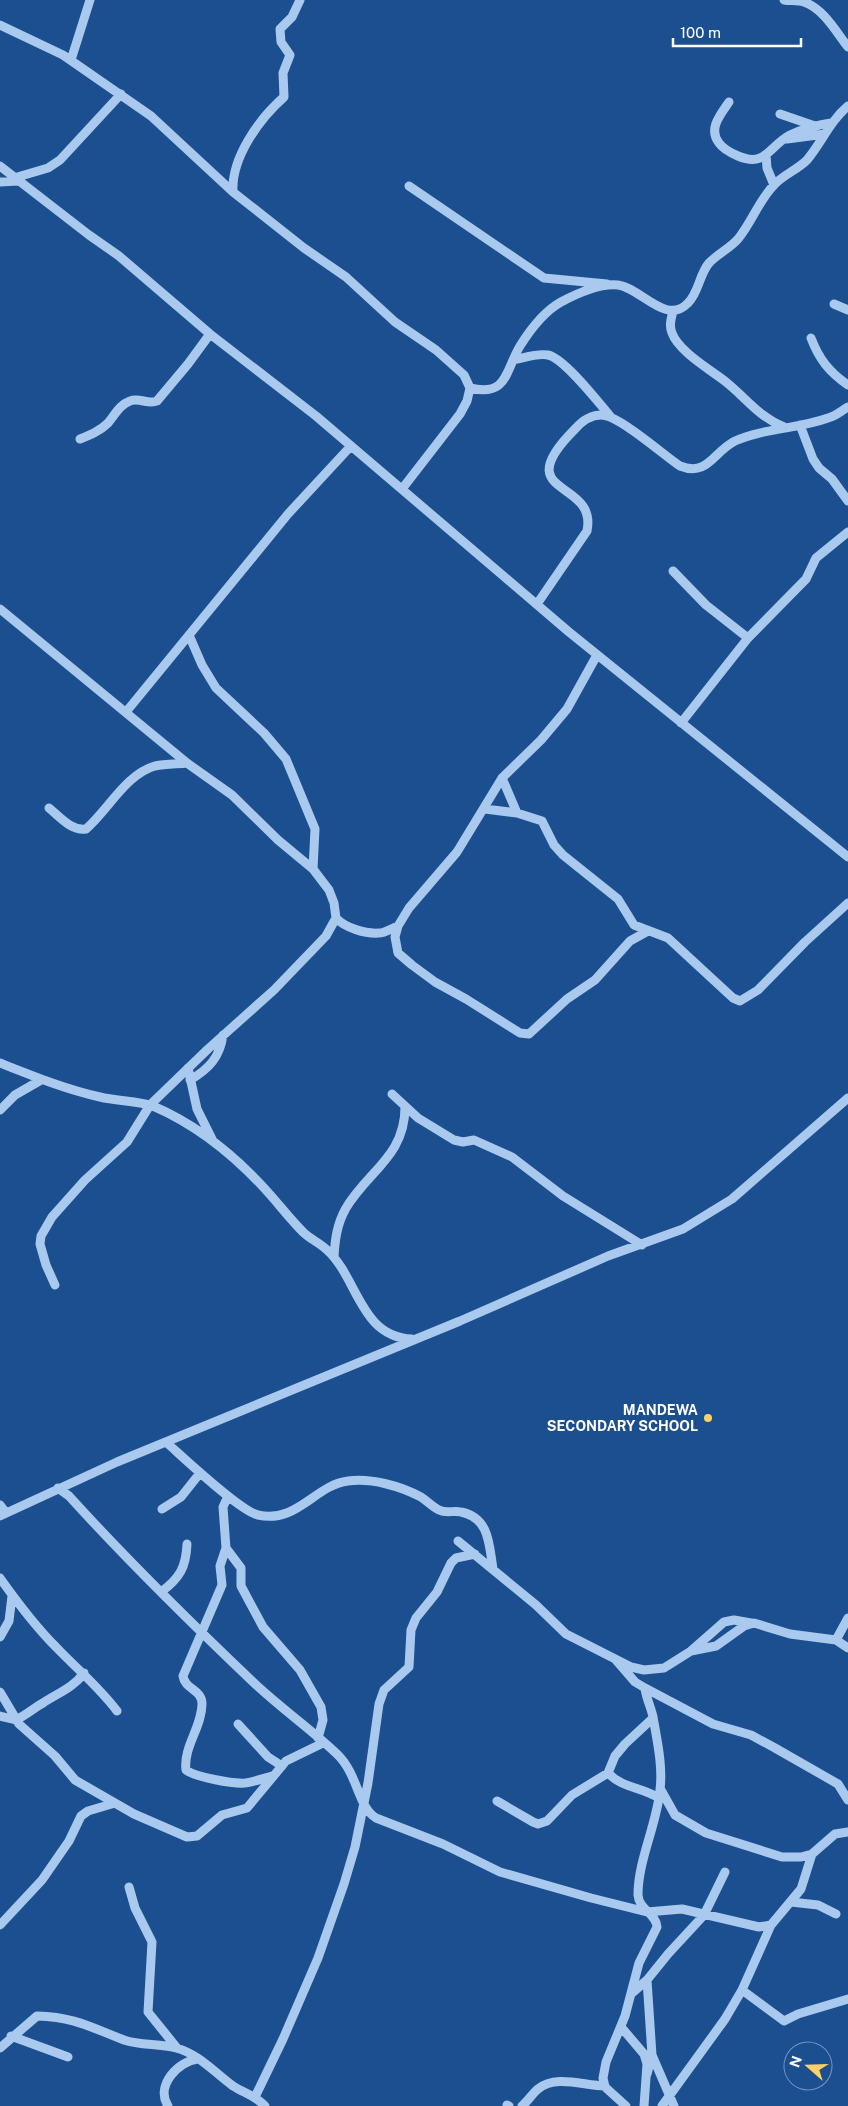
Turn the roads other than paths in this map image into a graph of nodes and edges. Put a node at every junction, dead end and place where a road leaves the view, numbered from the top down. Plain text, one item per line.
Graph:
1 (90, 0) edge
2 (300, 0) edge
3 (784, 0) edge
4 (805, 1) edge
5 (0, 25) edge
6 (848, 48) edge
7 (71, 60) junction
8 (121, 94) junction
9 (729, 102) dead end
10 (848, 106) edge
11 (780, 114) dead end
12 (831, 123) junction
13 (815, 126) junction
14 (825, 134) junction
15 (784, 139) junction
16 (766, 156) junction
17 (0, 166) edge
18 (16, 179) junction
19 (0, 182) edge
20 (774, 185) junction
21 (409, 186) dead end
22 (233, 192) junction
23 (612, 284) junction
24 (834, 304) dead end
25 (848, 310) edge
26 (673, 311) junction
27 (210, 334) junction
28 (811, 338) dead end
29 (513, 360) junction
30 (848, 385) edge
31 (470, 388) junction
32 (848, 407) edge
33 (610, 416) junction
34 (800, 425) junction
35 (784, 427) junction
36 (80, 439) dead end
37 (350, 447) junction
38 (402, 489) junction
39 (848, 502) edge
40 (848, 532) edge
41 (673, 571) dead end
42 (537, 604) junction
43 (0, 609) edge
44 (189, 634) junction
45 (748, 638) junction
46 (597, 655) junction
47 (126, 712) junction
48 (681, 722) junction
49 (187, 763) junction
50 (502, 778) junction
51 (49, 808) dead end
52 (485, 809) junction
53 (517, 813) junction
54 (847, 853) edge
55 (313, 869) junction
56 (848, 903) edge
57 (336, 918) junction
58 (398, 926) junction
59 (648, 931) junction
60 (223, 1035) junction
61 (0, 1063) edge
62 (188, 1068) junction
63 (40, 1080) junction
64 (190, 1080) junction
65 (392, 1094) dead end
66 (848, 1098) edge
67 (150, 1105) junction
68 (405, 1107) junction
69 (0, 1110) edge
70 (213, 1141) junction
71 (642, 1245) junction
72 (334, 1257) junction
73 (55, 1285) dead end
74 (415, 1339) junction
75 (167, 1442) junction
76 (200, 1473) junction
77 (58, 1488) junction
78 (228, 1496) junction
79 (0, 1504) edge
80 (162, 1509) dead end
81 (3, 1514) edge
82 (458, 1541) dead end
83 (187, 1544) dead end
84 (226, 1548) junction
85 (475, 1554) junction
86 (494, 1569) junction
87 (0, 1578) edge
88 (161, 1592) junction
89 (12, 1596) junction
90 (848, 1618) edge
91 (754, 1623) junction
92 (202, 1630) junction
93 (0, 1637) edge
94 (836, 1640) junction
95 (848, 1648) edge
96 (691, 1651) junction
97 (616, 1660) junction
98 (84, 1673) junction
99 (645, 1688) junction
100 (0, 1692) edge
101 (118, 1711) dead end
102 (0, 1716) edge
103 (653, 1718) junction
104 (16, 1720) junction
105 (238, 1724) dead end
106 (320, 1741) junction
107 (282, 1766) junction
108 (608, 1772) junction
109 (273, 1776) junction
110 (660, 1794) junction
111 (848, 1800) edge
112 (497, 1801) dead end
113 (115, 1803) junction
114 (363, 1804) junction
115 (848, 1832) edge
116 (812, 1854) junction
117 (725, 1872) dead end
118 (129, 1887) dead end
119 (791, 1902) junction
120 (647, 1912) junction
121 (836, 1914) dead end
122 (704, 1915) junction
123 (0, 1925) edge
124 (771, 1925) junction
125 (647, 1980) junction
126 (742, 1990) junction
127 (632, 1993) junction
128 (848, 1998) edge
129 (621, 2027) junction
130 (11, 2036) junction
131 (0, 2048) edge
132 (177, 2048) junction
133 (652, 2056) junction
134 (68, 2057) dead end
135 (198, 2059) junction
136 (647, 2074) junction
137 (605, 2086) junction
138 (255, 2097) junction
139 (669, 2097) junction
140 (168, 2106) edge
141 (264, 2106) edge
142 (522, 2106) edge
143 (626, 2106) edge
144 (644, 2106) edge
145 (662, 2106) edge
146 (674, 2106) edge

1 - 7 street
2 - 22 street
3 - 4 street
4 - 6 street
5 - 7 street
7 - 8 street
8 - 18 street
8 - 22 street
9 - 16 street
10 - 12 street
11 - 13 street
12 - 13 street
12 - 14 street
13 - 15 street
14 - 15 street
14 - 20 street
15 - 16 street
16 - 20 street
17 - 18 street
18 - 19 street
18 - 27 street
20 - 26 street
21 - 23 street
22 - 31 street
23 - 26 street
23 - 29 street
24 - 25 street
26 - 35 street
27 - 36 street
27 - 37 street
28 - 30 street
29 - 31 street
29 - 33 street
31 - 38 street
32 - 34 street
33 - 35 street
33 - 42 street
34 - 35 street
34 - 39 street
37 - 38 street
37 - 44 street
38 - 42 street
40 - 45 street
41 - 45 street
42 - 46 street
43 - 47 street
44 - 47 street
44 - 55 street
45 - 48 street
46 - 48 street
46 - 50 street
47 - 49 street
48 - 54 street
49 - 51 street
49 - 55 street
50 - 52 street
50 - 53 street
52 - 53 street
52 - 58 street
53 - 59 street
55 - 57 street
56 - 59 street
57 - 58 street
57 - 60 street
58 - 59 street
60 - 62 street
60 - 64 street
61 - 63 street
62 - 64 street
62 - 67 street
63 - 67 street
63 - 69 street
64 - 70 street
65 - 68 street
66 - 71 street
67 - 70 street
67 - 73 street
68 - 71 street
68 - 72 street
70 - 72 street
71 - 74 street
72 - 74 street
74 - 75 street
75 - 76 street
75 - 77 street
76 - 78 street
76 - 80 street
77 - 81 street
77 - 88 street
78 - 84 street
78 - 86 street
79 - 81 street
82 - 85 street
83 - 88 street
84 - 92 street
84 - 106 street
85 - 86 street
85 - 114 street
86 - 97 street
87 - 89 street
88 - 92 street
89 - 93 street
89 - 98 street
90 - 94 street
91 - 94 street
91 - 96 street
91 - 96 street
92 - 106 street
92 - 109 street
94 - 95 street
96 - 97 street
97 - 99 street
98 - 101 street
98 - 104 street
99 - 103 street
99 - 111 street
100 - 104 street
102 - 104 street
103 - 108 street
103 - 110 street
104 - 113 street
105 - 107 street
106 - 107 street
106 - 114 street
107 - 109 street
108 - 110 street
108 - 112 street
109 - 113 street
110 - 116 street
110 - 120 street
113 - 123 street
114 - 120 street
114 - 138 street
115 - 116 street
116 - 119 street
117 - 122 street
118 - 132 street
119 - 121 street
119 - 124 street
120 - 122 street
120 - 127 street
122 - 124 street
122 - 125 street
124 - 126 street
125 - 127 street
125 - 133 street
126 - 128 street
126 - 139 street
127 - 129 street
129 - 136 street
129 - 137 street
130 - 131 street
130 - 132 street
130 - 134 street
132 - 135 street
133 - 136 street
133 - 139 street
135 - 138 street
135 - 140 street
136 - 144 street
137 - 142 street
137 - 143 street
138 - 141 street
139 - 145 street
139 - 146 street

